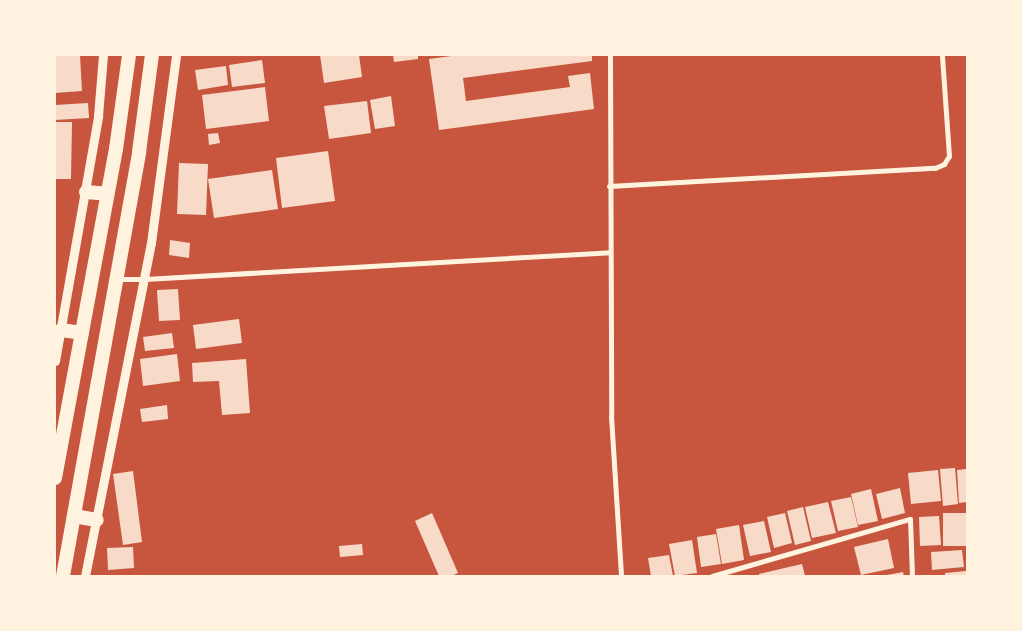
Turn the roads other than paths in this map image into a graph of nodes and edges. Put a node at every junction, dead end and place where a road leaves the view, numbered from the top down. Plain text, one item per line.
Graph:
1 (103, 55) edge
2 (129, 55) edge
3 (152, 55) edge
4 (176, 55) edge
5 (610, 55) edge
6 (942, 55) edge
7 (609, 186) junction
8 (86, 192) junction
9 (107, 194) junction
10 (610, 252) junction
11 (117, 279) junction
12 (145, 280) junction
13 (61, 330) junction
14 (82, 333) junction
15 (55, 361) edge
16 (55, 478) edge
17 (74, 516) junction
18 (97, 520) junction
19 (63, 576) edge
20 (85, 576) edge
21 (621, 576) edge
22 (712, 576) edge
23 (912, 576) edge

1 - 8 street
2 - 9 highway
3 - 11 highway
4 - 12 street
5 - 7 street
6 - 7 street
7 - 10 street
8 - 9 highway
8 - 13 street
9 - 14 highway
10 - 12 street
10 - 21 street
11 - 12 street
11 - 17 highway
12 - 18 street
13 - 14 highway
13 - 15 street
14 - 16 highway
17 - 18 highway
17 - 19 highway
18 - 20 street
22 - 23 street

